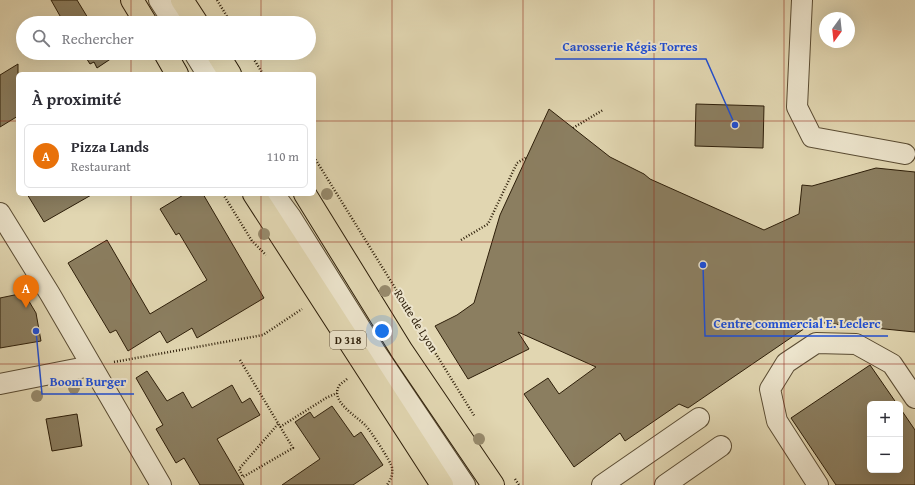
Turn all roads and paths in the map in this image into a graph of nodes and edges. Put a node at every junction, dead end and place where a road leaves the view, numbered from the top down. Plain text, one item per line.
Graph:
1 (132, 0) edge
2 (159, 0) edge
3 (182, 0) edge
4 (217, 0) edge
5 (802, 0) edge
6 (142, 16) edge
7 (169, 16) edge
8 (192, 16) edge
9 (227, 16) edge
10 (169, 60) edge
11 (198, 60) edge
12 (221, 60) edge
13 (254, 60) edge
14 (177, 72) edge
15 (206, 72) edge
16 (229, 72) edge
17 (262, 72) edge
18 (603, 110) dead end
19 (573, 128) dead end
20 (905, 154) dead end
21 (527, 157) dead end
22 (316, 160) edge
23 (255, 196) edge
24 (276, 196) edge
25 (281, 196) edge
26 (306, 196) edge
27 (0, 213) edge
28 (292, 217) junction
29 (461, 240) dead end
30 (303, 308) dead end
31 (240, 360) dead end
32 (91, 366) junction
33 (347, 379) dead end
34 (0, 384) edge
35 (337, 393) junction
36 (915, 398) edge
37 (699, 418) dead end
38 (476, 419) dead end
39 (279, 426) junction
40 (721, 446) dead end
41 (515, 478) dead end
42 (161, 485) edge
43 (387, 485) edge
44 (442, 485) edge
45 (465, 485) edge
46 (493, 485) edge
47 (519, 485) edge
48 (602, 485) edge
49 (665, 485) edge
50 (818, 485) edge

1 - 6 main road
2 - 7 street
3 - 8 main road
4 - 9 path
5 - 20 street
10 - 14 main road
11 - 15 street
12 - 16 main road
13 - 17 path
18 - 19 path
21 - 29 path
22 - 38 path, Route de Lyon
23 - 44 main road, D 318
24 - 28 street
25 - 28 street
26 - 46 main road
27 - 32 street
28 - 45 street
30 - 32 path
31 - 39 path
32 - 34 street
32 - 42 street
33 - 35 path
35 - 39 path
35 - 43 path
36 - 50 street
37 - 48 street
39 - 39 path
40 - 49 street
41 - 47 path

